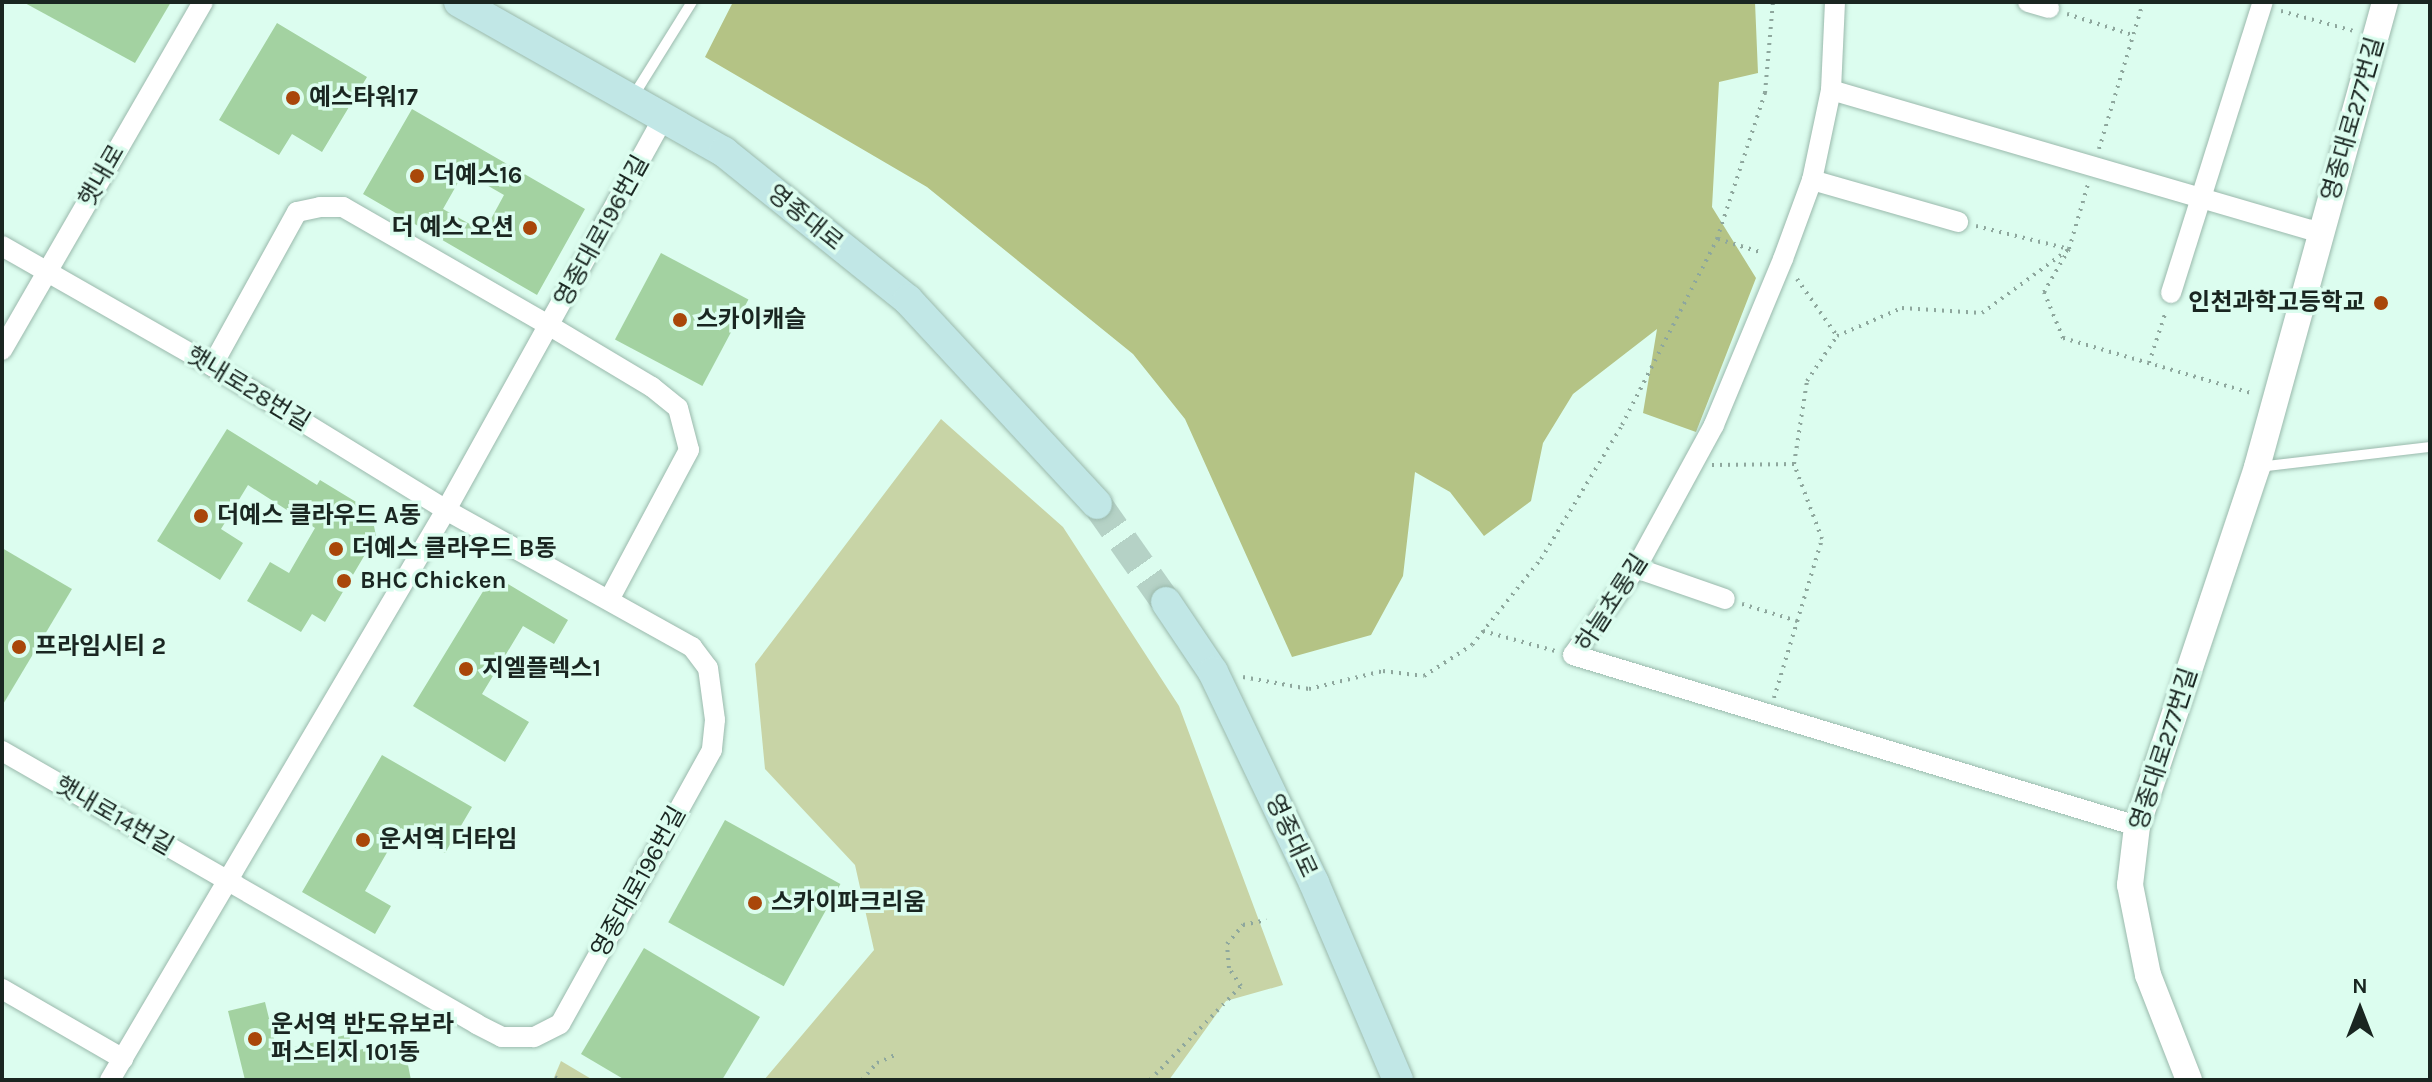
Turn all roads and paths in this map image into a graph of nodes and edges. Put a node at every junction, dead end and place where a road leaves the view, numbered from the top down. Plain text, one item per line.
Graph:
1 (203, 2) edge
2 (459, 2) edge
3 (692, 2) edge
4 (1773, 2) edge
5 (1835, 2) edge
6 (2028, 2) edge
7 (2143, 2) edge
8 (2385, 2) edge
9 (2270, 6) edge
10 (2049, 8) joint
11 (2133, 35) junction
12 (2376, 37) junction
13 (1831, 90) junction
14 (630, 101) junction
15 (662, 120) junction
16 (2096, 157) dead end
17 (2092, 173) dead end
18 (1812, 180) junction
19 (2203, 196) junction
20 (1958, 222) joint
21 (2321, 233) junction
22 (2, 246) edge
23 (2069, 249) junction
24 (46, 272) junction
25 (2171, 293) joint
26 (550, 326) junction
27 (2, 350) edge
28 (2149, 363) junction
29 (212, 366) junction
30 (2275, 400) junction
31 (2430, 447) edge
32 (1794, 464) junction
33 (1692, 465) junction
34 (2257, 467) junction
35 (1097, 504) tunnel mouth
36 (446, 510) junction
37 (1636, 568) junction
38 (610, 598) junction
39 (1725, 599) joint
40 (1166, 602) tunnel mouth
41 (1797, 621) junction
42 (1483, 631) junction
43 (1573, 655) junction
44 (1213, 672) junction
45 (1769, 715) junction
46 (2, 751) edge
47 (2137, 826) junction
48 (225, 881) junction
49 (1266, 920) dead end
50 (2, 989) edge
51 (897, 1054) dead end
52 (123, 1059) junction
53 (110, 1080) edge
54 (862, 1080) edge
55 (1150, 1080) edge
56 (1398, 1080) edge
57 (2189, 1080) edge

1 - 24 street, 햇내로
2 - 14 main road, 영종대로
3 - 14 lane
4 - 42 path
5 - 13 street, 하늘초롱길
6 - 10 street
7 - 11 path
8 - 12 street, 영종대로277번길
9 - 12 path
9 - 19 street
10 - 11 path
11 - 16 path
12 - 21 street, 영종대로277번길
13 - 18 street, 하늘초롱길
13 - 19 street
14 - 15 main road, 영종대로
15 - 26 street, 영종대로196번길
15 - 35 main road, 영종대로
17 - 23 path
18 - 20 street
18 - 33 street, 하늘초롱길
19 - 21 street
19 - 25 street
20 - 23 path
21 - 30 street, 영종대로277번길
22 - 24 street, 햇내로28번길
23 - 28 path
23 - 32 path
24 - 27 street, 햇내로
24 - 29 street, 햇내로28번길
25 - 28 path
26 - 29 street
26 - 36 street, 영종대로196번길
26 - 38 street
28 - 30 path
29 - 36 street, 햇내로28번길
30 - 34 street, 영종대로277번길
31 - 34 lane
32 - 33 path
32 - 41 path
33 - 37 street, 하늘초롱길
34 - 47 street, 영종대로277번길
36 - 38 street, 영종대로196번길
36 - 48 street, 영종대로196번길
37 - 39 street
37 - 43 street, 하늘초롱길
38 - 48 street, 영종대로196번길
39 - 41 path
40 - 44 main road, 영종대로
41 - 45 path
42 - 43 path
42 - 44 path
43 - 45 street, 하늘초롱길
44 - 56 main road, 영종대로
45 - 47 street, 하늘초롱길
46 - 48 street, 햇내로14번길
47 - 57 street, 영종대로277번길
48 - 52 street, 영종대로196번길
49 - 55 path
50 - 52 street
51 - 54 path
52 - 53 street, 영종대로196번길

